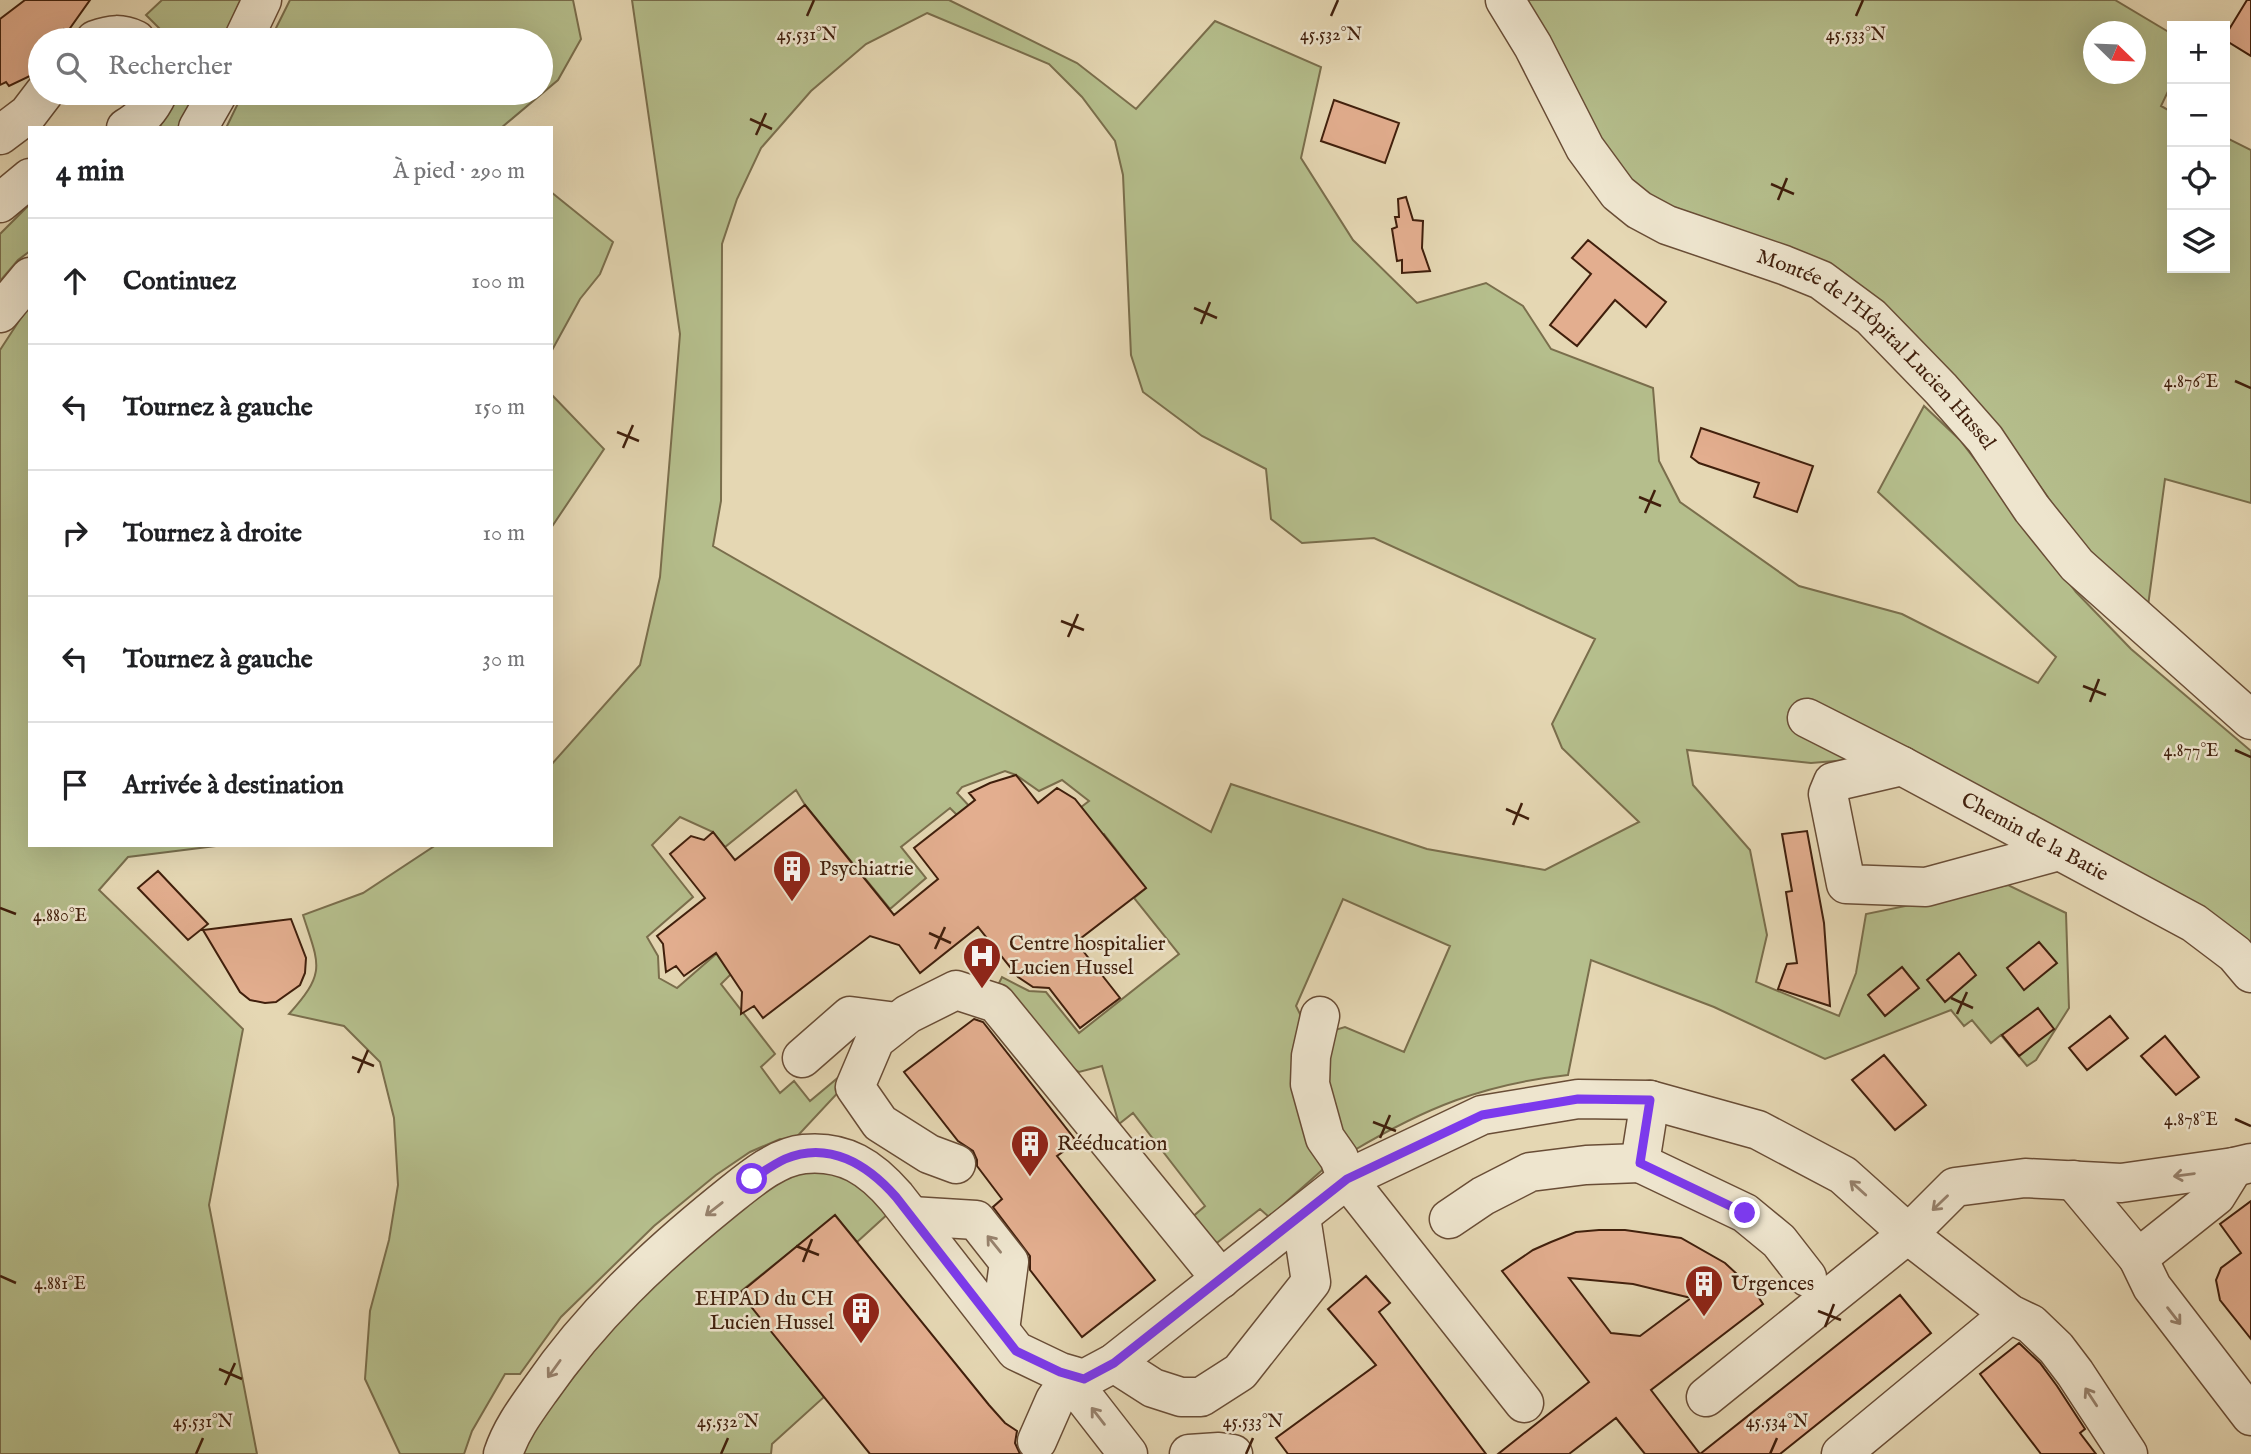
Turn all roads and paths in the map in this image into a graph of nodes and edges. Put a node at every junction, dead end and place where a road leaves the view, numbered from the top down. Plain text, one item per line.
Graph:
1 (262, 0) edge
2 (1504, 0) edge
3 (249, 28) edge
4 (35, 105) edge
5 (152, 105) edge
6 (211, 105) edge
7 (129, 126) edge
8 (199, 126) edge
9 (0, 135) edge
10 (28, 180) edge
11 (0, 203) edge
12 (28, 279) edge
13 (0, 313) edge
14 (1807, 718) dead end
15 (2251, 720) edge
16 (1902, 765) junction
17 (2059, 851) junction
18 (2251, 973) edge
19 (1320, 1016) dead end
20 (897, 1022) junction
21 (802, 1058) dead end
22 (1650, 1100) junction
23 (1640, 1163) junction
24 (957, 1164) dead end
25 (2243, 1165) edge
26 (1347, 1179) junction
27 (2073, 1180) junction
28 (911, 1216) junction
29 (1301, 1217) junction
30 (1449, 1219) dead end
31 (1908, 1234) junction
32 (2137, 1258) junction
33 (1807, 1277) dead end
34 (1220, 1279) junction
35 (2010, 1314) junction
36 (1000, 1330) junction
37 (1114, 1363) junction
38 (1072, 1376) junction
39 (1706, 1397) dead end
40 (1524, 1403) dead end
41 (2251, 1416) edge
42 (1037, 1441) dead end
43 (503, 1454) edge
44 (1128, 1454) edge
45 (1189, 1454) edge
46 (1233, 1454) edge
47 (1841, 1454) edge
48 (2128, 1454) edge

1 - 3 street
2 - 15 street, Montée de l'Hôpital Lucien Hussel
4 - 9 street
5 - 7 street
6 - 8 street
10 - 11 street
12 - 13 street
14 - 16 street, Chemin de la Batie
16 - 17 street, Chemin de la Batie
16 - 17 street
17 - 18 street, Chemin de la Batie
19 - 26 street
20 - 21 street
20 - 24 street
20 - 34 street
22 - 23 street
22 - 26 street
31 -> 22 street
23 - 30 street
23 - 33 street
25 -> 27 street
25 - 32 street
26 - 29 street
26 - 40 street
27 -> 31 street
27 - 32 street
28 - 36 street
36 -> 28 street
28 -> 43 street
29 - 34 street
29 - 37 street
31 - 35 street
31 - 39 street
32 -> 41 street
34 - 37 street
35 - 47 street
48 -> 35 street
36 - 38 street
37 - 38 street
38 - 42 street
44 -> 38 street
45 - 46 street

